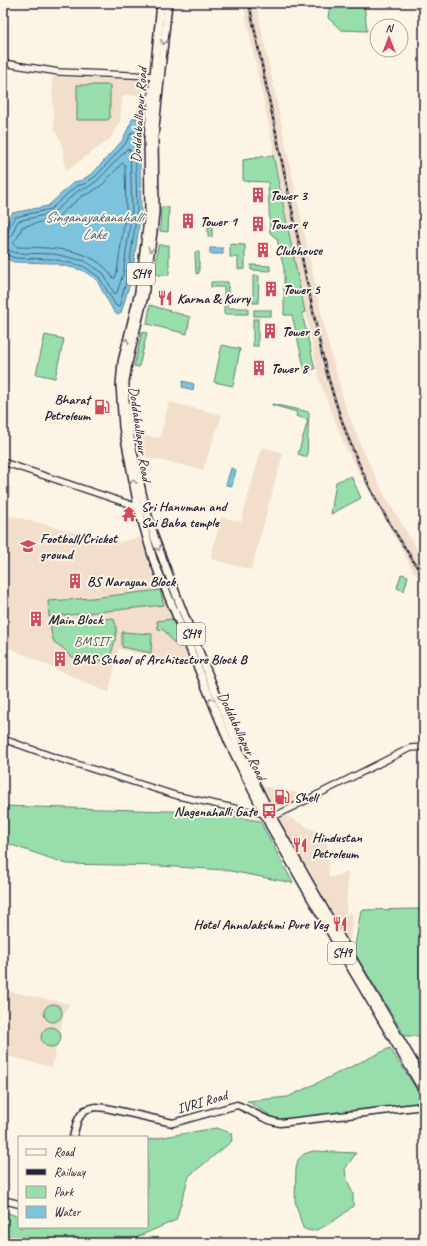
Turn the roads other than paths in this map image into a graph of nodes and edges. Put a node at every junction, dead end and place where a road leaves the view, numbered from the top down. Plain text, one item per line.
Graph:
1 (161, 3) edge
2 (168, 3) edge
3 (3, 63) edge
4 (154, 76) junction
5 (155, 95) junction
6 (3, 462) edge
7 (141, 506) junction
8 (3, 739) edge
9 (424, 747) edge
10 (266, 810) junction
11 (270, 818) junction
12 (424, 1080) edge
13 (424, 1092) edge
14 (424, 1106) edge
15 (73, 1136) edge
16 (3, 1200) edge
17 (18, 1204) edge

1 - 4 main road, Doddaballapur Road / SH9
2 -> 5 main road, Doddaballapur Road / SH9
3 - 4 street
4 - 5 main road, Doddaballapur Road / SH9
5 - 7 main road, Doddaballapur Road / SH9
6 - 7 street
7 - 10 main road, Doddaballapur Road / SH9
8 - 10 street
9 - 11 street
10 - 11 main road, Doddaballapur Road / SH9
11 - 12 main road, Doddaballapur Road / SH9
11 - 13 main road, Doddaballapur Road / SH9
14 - 15 main road, IVRI Road
16 - 17 main road

